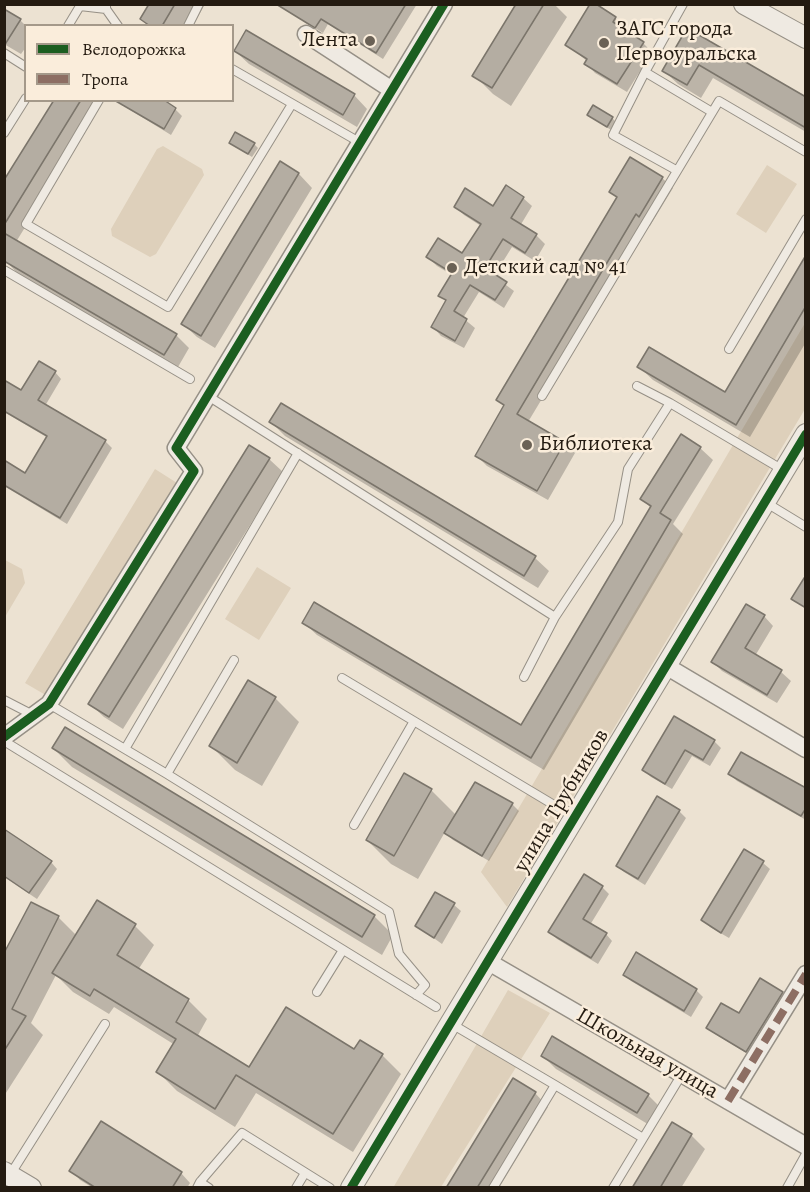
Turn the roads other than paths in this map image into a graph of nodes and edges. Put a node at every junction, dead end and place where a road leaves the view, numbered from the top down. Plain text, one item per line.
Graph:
1 (200, 4) edge
2 (444, 4) edge
3 (683, 4) edge
4 (78, 5) edge
5 (748, 5) edge
6 (106, 7) edge
7 (69, 24) edge
8 (117, 24) edge
9 (189, 24) edge
10 (306, 34) dead end
11 (806, 38) edge
12 (4, 53) edge
13 (24, 66) edge
14 (234, 70) edge
15 (645, 72) junction
16 (392, 90) junction
17 (24, 101) edge
18 (98, 102) edge
19 (292, 104) junction
20 (712, 112) junction
21 (4, 133) edge
22 (361, 143) junction
23 (806, 152) edge
24 (676, 170) junction
25 (806, 219) edge
26 (4, 270) edge
27 (729, 349) dead end
28 (190, 379) dead end
29 (637, 386) dead end
30 (208, 396) junction
31 (542, 396) dead end
32 (670, 403) junction
33 (806, 434) edge
34 (298, 453) junction
35 (783, 470) junction
36 (765, 502) junction
37 (806, 527) edge
38 (555, 617) junction
39 (234, 660) dead end
40 (666, 666) junction
41 (524, 677) dead end
42 (342, 678) dead end
43 (4, 699) edge
44 (49, 704) junction
45 (34, 716) junction
46 (414, 722) junction
47 (4, 739) edge
48 (125, 749) junction
49 (806, 749) edge
50 (167, 774) junction
51 (574, 817) junction
52 (354, 825) dead end
53 (344, 950) junction
54 (487, 961) junction
55 (806, 974) edge
56 (317, 992) dead end
57 (416, 995) junction
58 (436, 1007) dead end
59 (450, 1023) junction
60 (105, 1024) dead end
61 (682, 1074) junction
62 (555, 1085) junction
63 (728, 1101) junction
64 (644, 1138) junction
65 (806, 1146) edge
66 (806, 1154) edge
67 (7, 1173) edge
68 (305, 1173) junction
69 (199, 1185) edge
70 (31, 1188) edge
71 (209, 1188) edge
72 (296, 1188) edge
73 (330, 1188) edge
74 (351, 1188) edge
75 (493, 1188) edge
76 (613, 1188) edge
77 (787, 1188) edge

1 - 9 lane
2 - 16 street
3 - 15 lane
4 - 6 lane
4 - 7 lane
5 - 11 street
6 - 8 lane
10 - 16 street
12 - 13 lane
14 - 19 lane
15 - 20 lane
15 - 24 lane
16 - 22 street
17 - 21 lane
18 - 19 lane
19 - 22 lane
20 - 23 lane
20 - 24 lane
22 - 30 street
24 - 31 lane
25 - 27 lane
26 - 28 lane
29 - 32 lane
30 - 34 lane
30 - 44 street
32 - 35 lane
32 - 38 lane
33 - 35 street, улица Трубников
34 - 38 lane
34 - 48 lane
35 - 36 street, улица Трубников
36 - 37 lane
36 - 40 street, улица Трубников
38 - 41 lane
39 - 50 lane
40 - 49 street
40 - 51 street, улица Трубников
42 - 46 lane
43 - 45 lane
44 - 45 street
44 - 48 lane
45 - 47 street
46 - 51 lane
46 - 52 lane
47 - 53 lane
48 - 50 lane
50 - 57 lane
51 - 54 street, улица Трубников
53 - 56 lane
53 - 57 lane
54 - 59 street, улица Трубников
54 - 61 street, Школьная улица
55 - 63 street
57 - 58 lane
59 - 62 lane
59 - 74 street, улица Трубников
60 - 67 lane
61 - 63 street, Школьная улица
61 - 64 lane
62 - 64 lane
62 - 75 lane
63 - 65 street, Школьная улица
64 - 76 lane
66 - 77 lane
67 - 70 street
68 - 69 lane
68 - 72 lane
68 - 73 lane
69 - 71 lane

